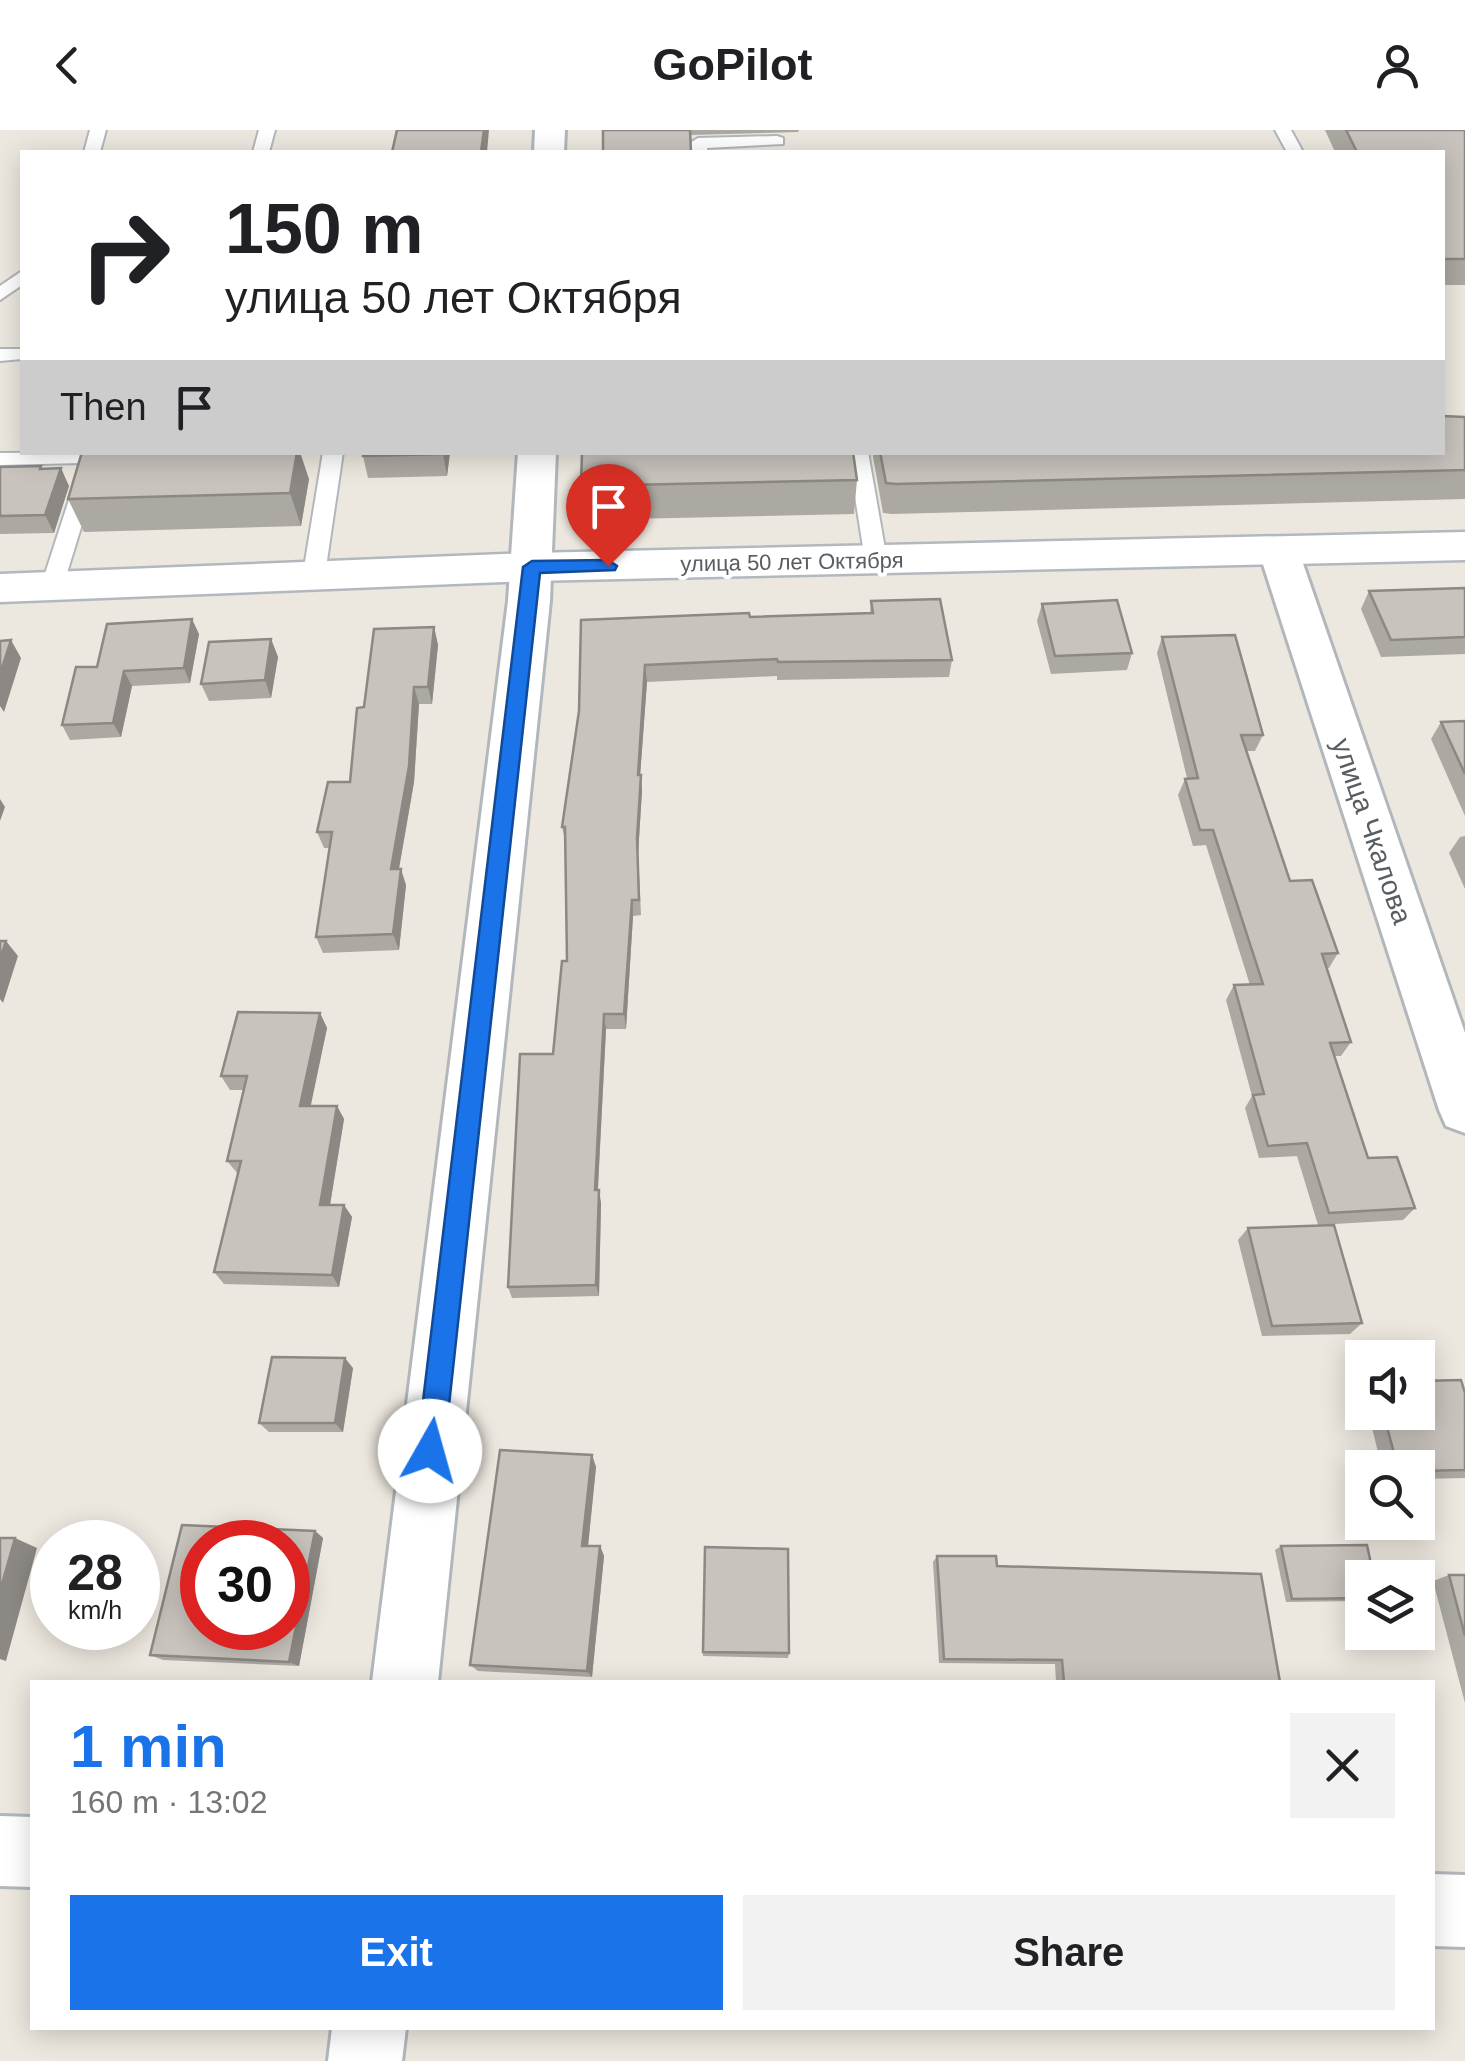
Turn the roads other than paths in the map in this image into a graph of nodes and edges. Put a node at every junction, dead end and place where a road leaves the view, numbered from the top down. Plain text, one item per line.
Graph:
1 (777, 141) dead end
2 (699, 150) edge
3 (20, 278) edge
4 (0, 295) edge
5 (332, 455) edge
6 (537, 455) edge
7 (858, 455) edge
8 (0, 459) edge
9 (1465, 546) edge
10 (1278, 552) junction
11 (876, 560) junction
12 (532, 567) junction
13 (314, 574) junction
14 (52, 586) junction
15 (0, 588) edge
16 (1465, 1110) edge
17 (404, 1680) edge
18 (0, 1851) edge
19 (30, 1852) edge
20 (1435, 1910) edge
21 (1465, 1911) edge
22 (368, 2030) edge
23 (365, 2061) edge

1 - 2 lane
3 - 4 lane
5 - 13 lane
6 - 12 street
7 - 11 lane
8 - 14 lane
9 - 10 main road, улица 50 лет Октября
10 - 11 main road, улица 50 лет Октября
10 - 16 street, улица Чкалова
11 - 12 main road, улица 50 лет Октября
12 - 13 main road, улица 50 лет Октября
12 - 17 street
13 - 14 main road, улица 50 лет Октября
14 - 15 main road, улица 50 лет Октября
18 - 19 street
20 - 21 street
22 - 23 street

